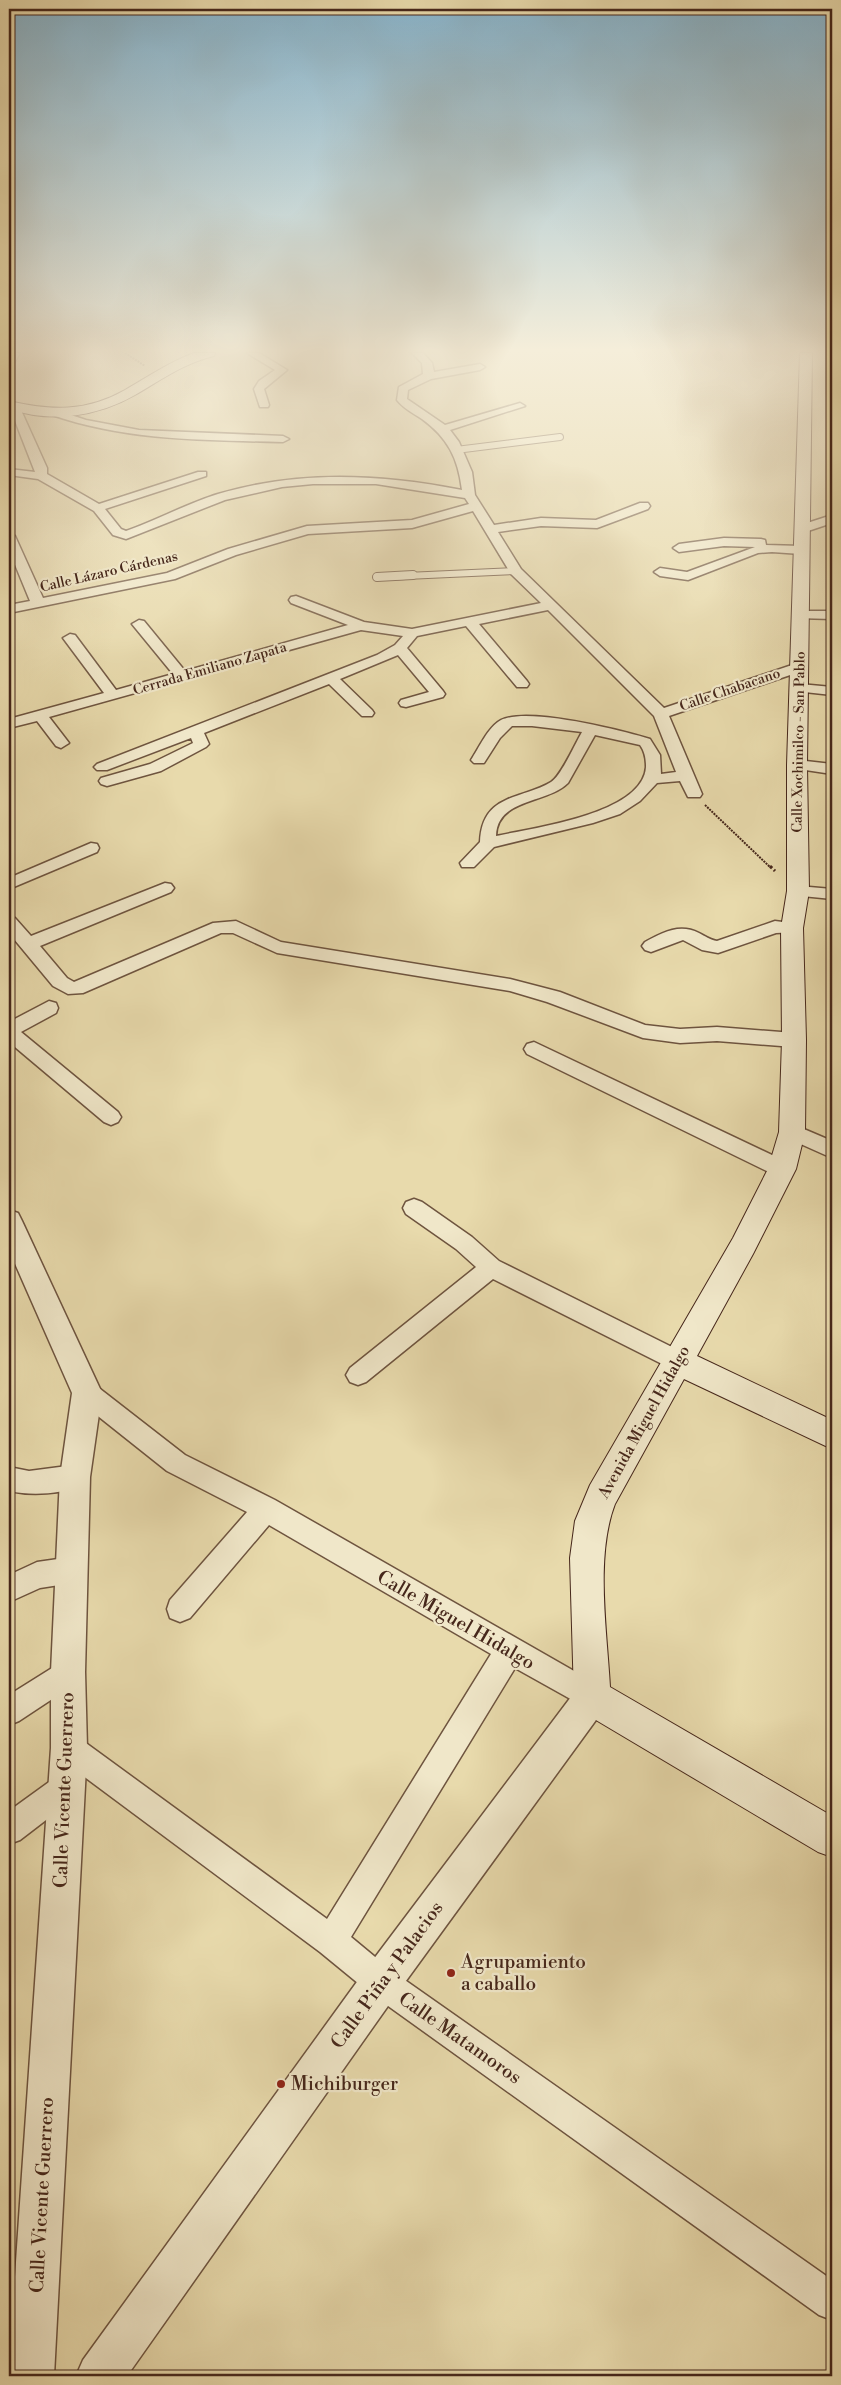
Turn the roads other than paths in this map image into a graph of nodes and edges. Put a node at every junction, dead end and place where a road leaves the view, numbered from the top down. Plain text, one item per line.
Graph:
1 (39, 464) edge
2 (462, 464) edge
3 (804, 464) edge
4 (9, 472) edge
5 (202, 474) dead end
6 (41, 476) junction
7 (469, 495) junction
8 (644, 506) dead end
9 (478, 507) junction
10 (98, 508) junction
11 (832, 519) edge
12 (492, 529) junction
13 (9, 536) edge
14 (802, 541) junction
15 (679, 548) dead end
16 (516, 571) junction
17 (660, 572) dead end
18 (377, 577) dead end
19 (296, 600) dead end
20 (38, 603) junction
21 (549, 606) junction
22 (9, 609) edge
23 (802, 615) junction
24 (832, 615) edge
25 (469, 621) junction
26 (139, 624) dead end
27 (361, 626) junction
28 (412, 633) junction
29 (70, 638) dead end
30 (400, 648) junction
31 (800, 667) junction
32 (183, 677) junction
33 (330, 677) junction
34 (522, 684) dead end
35 (800, 688) junction
36 (832, 691) edge
37 (113, 696) junction
38 (406, 703) dead end
39 (367, 713) dead end
40 (661, 714) junction
41 (40, 715) junction
42 (9, 724) edge
43 (590, 732) junction
44 (61, 743) dead end
45 (479, 760) dead end
46 (797, 765) junction
47 (832, 769) edge
48 (105, 774) dead end
49 (685, 776) junction
50 (652, 779) junction
51 (694, 794) road end
52 (488, 843) junction
53 (91, 848) dead end
54 (468, 862) dead end
55 (9, 884) edge
56 (165, 888) dead end
57 (798, 891) junction
58 (832, 894) edge
59 (9, 922) edge
60 (792, 928) junction
61 (29, 944) junction
62 (651, 946) dead end
63 (49, 1008) dead end
64 (9, 1031) edge
65 (794, 1040) junction
66 (534, 1049) dead end
67 (111, 1117) dead end
68 (792, 1132) junction
69 (832, 1150) edge
70 (782, 1169) junction
71 (414, 1208) dead end
72 (9, 1221) edge
73 (491, 1268) junction
74 (678, 1361) junction
75 (358, 1375) dead end
76 (86, 1393) junction
77 (832, 1435) edge
78 (75, 1477) junction
79 (9, 1479) edge
80 (266, 1509) junction
81 (72, 1570) junction
82 (9, 1589) edge
83 (180, 1609) dead end
84 (509, 1651) junction
85 (68, 1672) junction
86 (592, 1697) junction
87 (9, 1711) edge
88 (69, 1748) junction
89 (66, 1787) junction
90 (9, 1829) edge
91 (832, 1838) edge
92 (331, 1941) junction
93 (381, 1982) junction
94 (832, 2302) edge
95 (31, 2376) edge
96 (99, 2376) edge

1 - 6 street
2 - 7 street
3 - 14 main road, Calle Xochimilco - San Pablo
4 - 6 street
5 - 10 street
6 - 10 street
7 - 9 street
7 - 10 street
8 - 12 street
9 - 12 street
9 - 20 street, Calle Lázaro Cárdenas
11 - 14 street
12 - 16 street
13 - 20 street
14 - 15 street
14 - 17 street
14 - 23 main road, Calle Xochimilco - San Pablo
16 - 18 lane
16 - 21 street
19 - 27 street
20 - 22 street, Calle Lázaro Cárdenas
21 - 25 street, Cerrada Emiliano Zapata
21 - 40 street
23 - 24 street
23 - 31 main road, Calle Xochimilco - San Pablo
25 - 28 street, Cerrada Emiliano Zapata
25 - 34 street
26 - 32 street
27 - 28 street, Cerrada Emiliano Zapata
27 - 32 street, Cerrada Emiliano Zapata
28 - 30 street
29 - 37 street
30 - 33 street
30 - 38 street
31 - 35 main road, Calle Xochimilco - San Pablo
31 - 40 street, Calle Chabacano
32 - 37 street, Cerrada Emiliano Zapata
33 - 39 street
33 - 48 street
35 - 36 street
35 - 46 main road, Calle Xochimilco - San Pablo
37 - 41 street, Cerrada Emiliano Zapata
40 - 49 street
41 - 42 street, Cerrada Emiliano Zapata
41 - 44 street
43 - 45 street
43 - 50 street
43 - 52 street
46 - 47 street
46 - 57 main road, Calle Xochimilco - San Pablo
49 - 50 street
49 - 51 street
50 - 52 street
52 - 54 street
53 - 55 street
56 - 61 street
57 - 58 street
57 - 60 main road, Calle Xochimilco - San Pablo
59 - 61 street
60 - 62 street
60 - 65 main road, Calle Xochimilco - San Pablo
61 - 65 street
63 - 64 street
64 - 67 street
65 - 68 main road, Calle Xochimilco - San Pablo
66 - 70 street
68 - 69 street
68 - 70 main road, Avenida Miguel Hidalgo
70 - 74 main road, Avenida Miguel Hidalgo
71 - 73 street
72 - 76 street
73 - 74 street
73 - 75 street
74 - 77 main road
74 - 86 main road, Avenida Miguel Hidalgo
76 - 78 street, Calle Vicente Guerrero
76 - 80 street, Calle Miguel Hidalgo
78 - 79 street
78 - 81 street, Calle Vicente Guerrero
80 - 83 street
80 - 84 street, Calle Miguel Hidalgo
81 - 82 street
81 - 85 street, Calle Vicente Guerrero
84 - 86 street, Calle Miguel Hidalgo
84 - 92 street
85 - 87 street
85 - 88 street, Calle Vicente Guerrero
86 - 91 main road, Calle Miguel Hidalgo
86 - 93 street, Calle Piña y Palacios
88 - 89 street, Calle Vicente Guerrero
88 - 92 street, Calle Matamoros
89 - 90 street
89 - 95 street, Calle Vicente Guerrero
92 - 93 street, Calle Matamoros
93 - 94 street, Calle Matamoros
93 - 96 street, Calle Piña y Palacios

